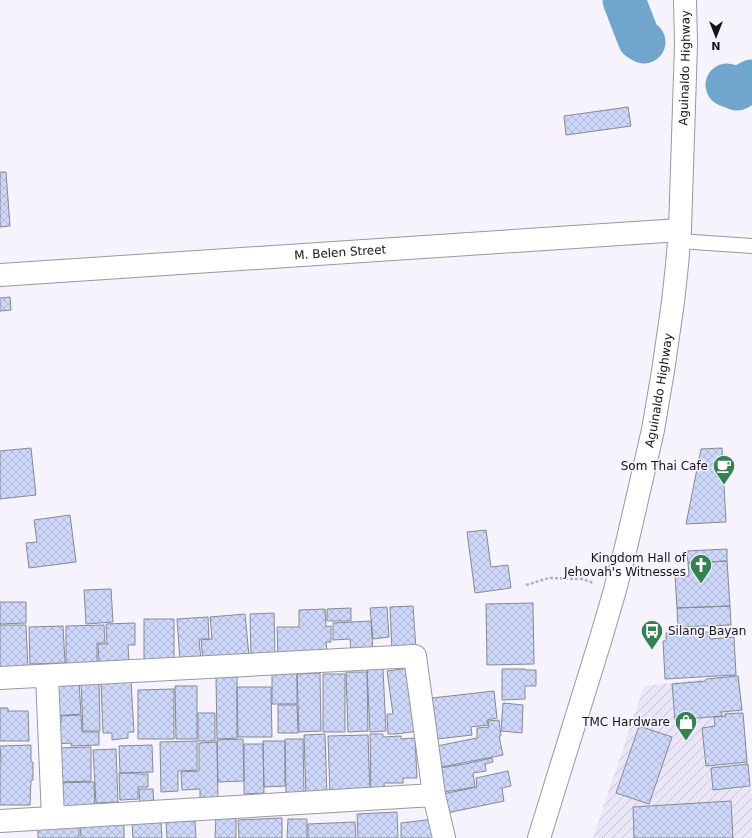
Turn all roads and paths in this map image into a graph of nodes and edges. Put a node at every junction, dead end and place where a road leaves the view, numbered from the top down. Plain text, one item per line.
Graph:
1 (685, 0) edge
2 (680, 236) junction
3 (752, 246) edge
4 (0, 275) edge
5 (526, 585) dead end
6 (615, 590) junction
7 (47, 676) junction
8 (0, 678) edge
9 (434, 796) junction
10 (52, 818) junction
11 (0, 822) edge
12 (444, 838) edge
13 (539, 838) edge

1 - 2 street, Aguinaldo Highway
2 - 3 lane
2 - 4 street, M. Belen Street
2 - 6 street, Aguinaldo Highway
5 - 6 path
6 - 13 street, Aguinaldo Highway
7 - 8 street
7 - 9 street
7 - 10 street
9 - 10 street
9 - 12 street
10 - 11 street

